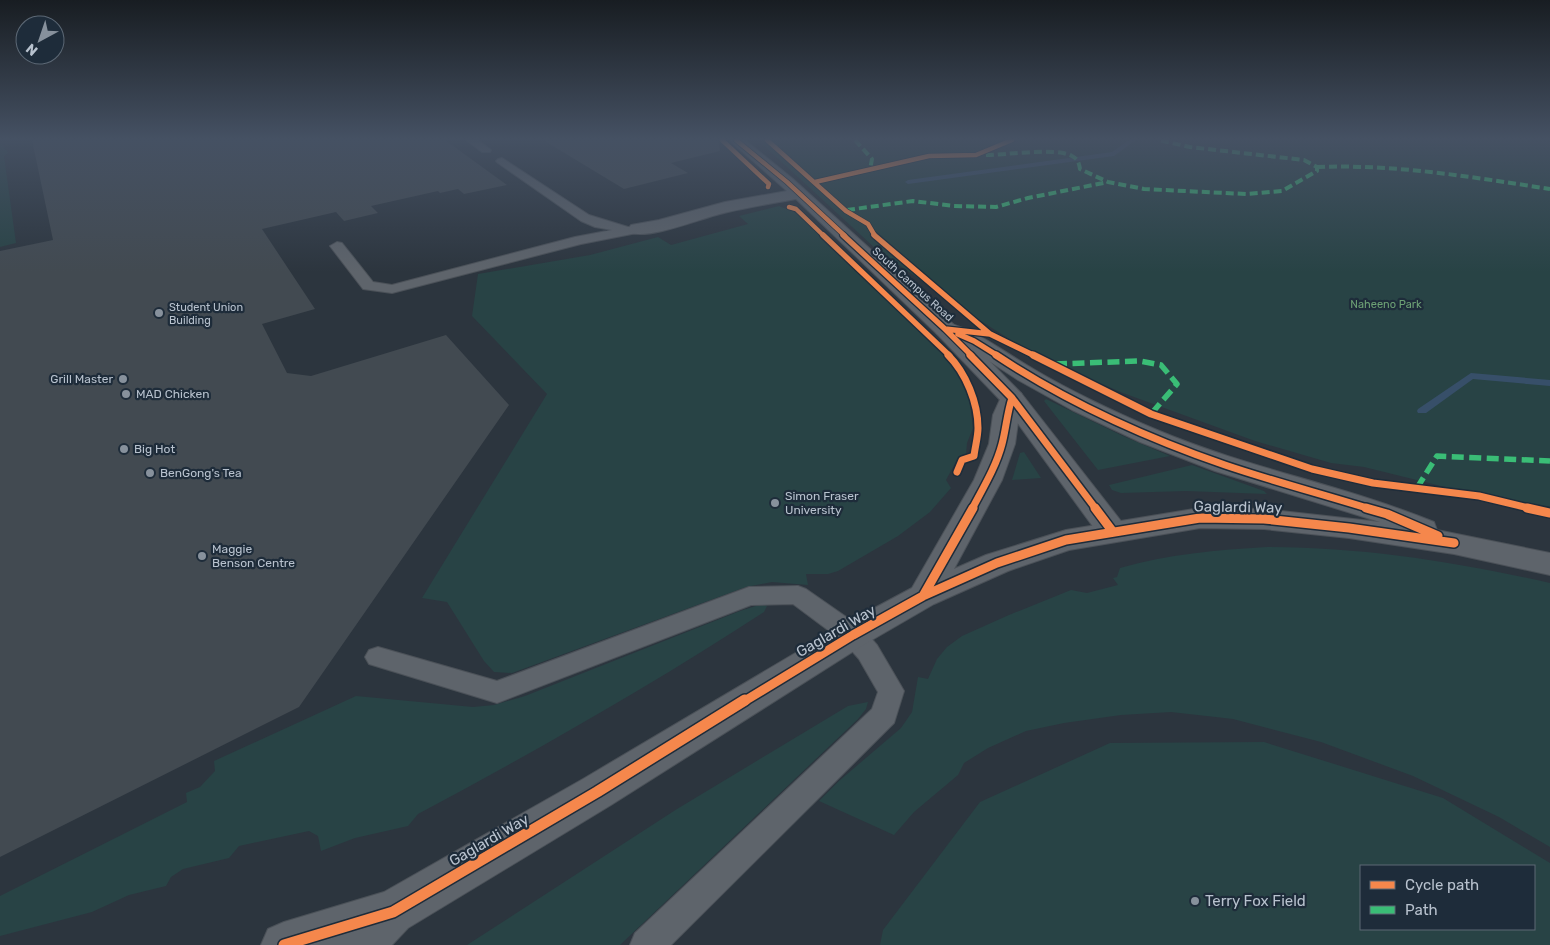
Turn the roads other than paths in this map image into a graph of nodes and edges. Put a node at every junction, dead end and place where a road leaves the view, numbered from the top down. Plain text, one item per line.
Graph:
1 (536, 184) edge
2 (787, 184) edge
3 (799, 194) junction
4 (637, 228) junction
5 (337, 246) dead end
6 (945, 329) junction
7 (1012, 398) junction
8 (1113, 532) junction
9 (1454, 543) junction
10 (1550, 564) edge
11 (923, 596) junction
12 (853, 635) junction
13 (378, 658) dead end
14 (393, 912) junction
15 (284, 945) edge
16 (360, 945) edge
17 (647, 945) edge

1 - 4 lane
2 - 3 street, South Campus Road
3 - 4 street
3 - 6 street, South Campus Road
4 - 5 lane
6 - 7 street, South Campus Road
6 - 9 street
7 - 8 street, South Campus Road
7 - 11 street
8 - 9 street, Gaglardi Way
8 - 11 street, Gaglardi Way
9 - 10 street, Gaglardi Way
11 - 12 street, Gaglardi Way
12 - 13 lane
12 - 14 street, Gaglardi Way
12 - 17 lane
14 - 15 street, Gaglardi Way
14 - 16 street, Gaglardi Way

